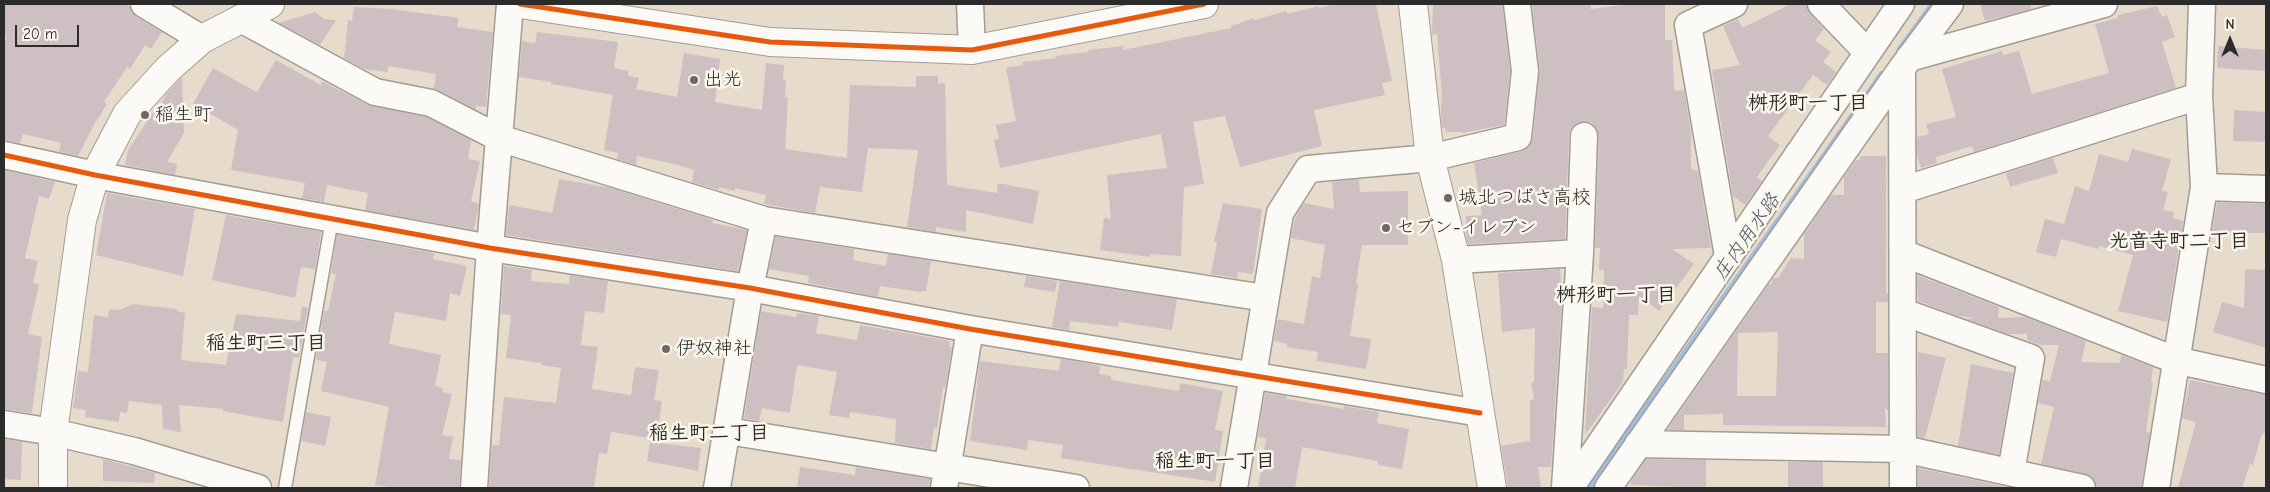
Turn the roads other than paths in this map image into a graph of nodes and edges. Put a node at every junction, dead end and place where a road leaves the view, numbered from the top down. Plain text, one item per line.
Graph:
1 (144, 4) edge
2 (270, 4) edge
3 (510, 4) edge
4 (520, 4) edge
5 (970, 4) edge
6 (1204, 4) edge
7 (1414, 4) edge
8 (1517, 4) edge
9 (1734, 4) edge
10 (1821, 4) edge
11 (1901, 4) edge
12 (1950, 4) edge
13 (2104, 4) edge
14 (2202, 4) edge
15 (241, 19) junction
16 (202, 39) junction
17 (972, 50) junction
18 (1868, 52) junction
19 (1906, 63) junction
20 (2199, 96) junction
21 (1584, 136) dead end
22 (499, 138) junction
23 (4, 155) edge
24 (1430, 158) junction
25 (95, 175) junction
26 (2204, 187) junction
27 (2266, 189) edge
28 (1903, 190) junction
29 (332, 219) junction
30 (764, 220) junction
31 (490, 248) junction
32 (1580, 253) junction
33 (1903, 254) junction
34 (1728, 256) junction
35 (1456, 260) junction
36 (750, 288) junction
37 (1265, 298) junction
38 (1903, 312) junction
39 (970, 329) junction
40 (2175, 360) junction
41 (1252, 376) junction
42 (2266, 380) edge
43 (1480, 413) junction
44 (4, 424) edge
45 (728, 431) junction
46 (53, 432) junction
47 (1638, 444) junction
48 (1903, 449) junction
49 (2011, 472) junction
50 (946, 478) edge
51 (53, 488) edge
52 (258, 488) edge
53 (285, 488) edge
54 (474, 488) edge
55 (717, 488) edge
56 (1076, 488) edge
57 (1234, 488) edge
58 (1492, 488) edge
59 (1565, 488) edge
60 (1570, 488) edge
61 (1608, 488) edge
62 (1903, 488) edge
63 (2082, 488) edge
64 (2156, 488) edge

1 - 16 street
2 - 15 street
3 - 22 street
4 - 17 street
5 - 17 street
6 - 17 street
7 - 24 street
8 - 24 street
9 - 34 street
10 - 18 street
11 - 18 street
12 - 19 street
13 - 19 street
14 - 20 street
15 - 16 street
15 - 22 street
16 - 25 street
18 - 34 street
19 - 28 street
19 - 47 street
20 - 26 street
20 - 28 street
21 - 32 street
22 - 30 street
22 - 31 street
23 - 25 street
24 - 35 street
24 - 37 street
25 - 29 street
25 - 46 street
26 - 27 street
26 - 40 street
28 - 33 street
29 - 31 street
29 - 53 lane
30 - 36 street
30 - 37 street
31 - 36 street
31 - 54 street
32 - 35 street
32 - 59 street
33 - 38 street
33 - 40 street
34 - 60 street
35 - 43 street
36 - 39 street
36 - 45 street
37 - 41 street
38 - 48 street
38 - 49 street
39 - 41 street
39 - 50 street
40 - 42 street
40 - 64 street
41 - 43 street
41 - 57 street
43 - 58 street
44 - 46 street
45 - 50 street
45 - 55 street
46 - 51 street
46 - 52 street
47 - 48 street
47 - 61 street
48 - 49 street
48 - 62 street
49 - 63 street
50 - 56 street

